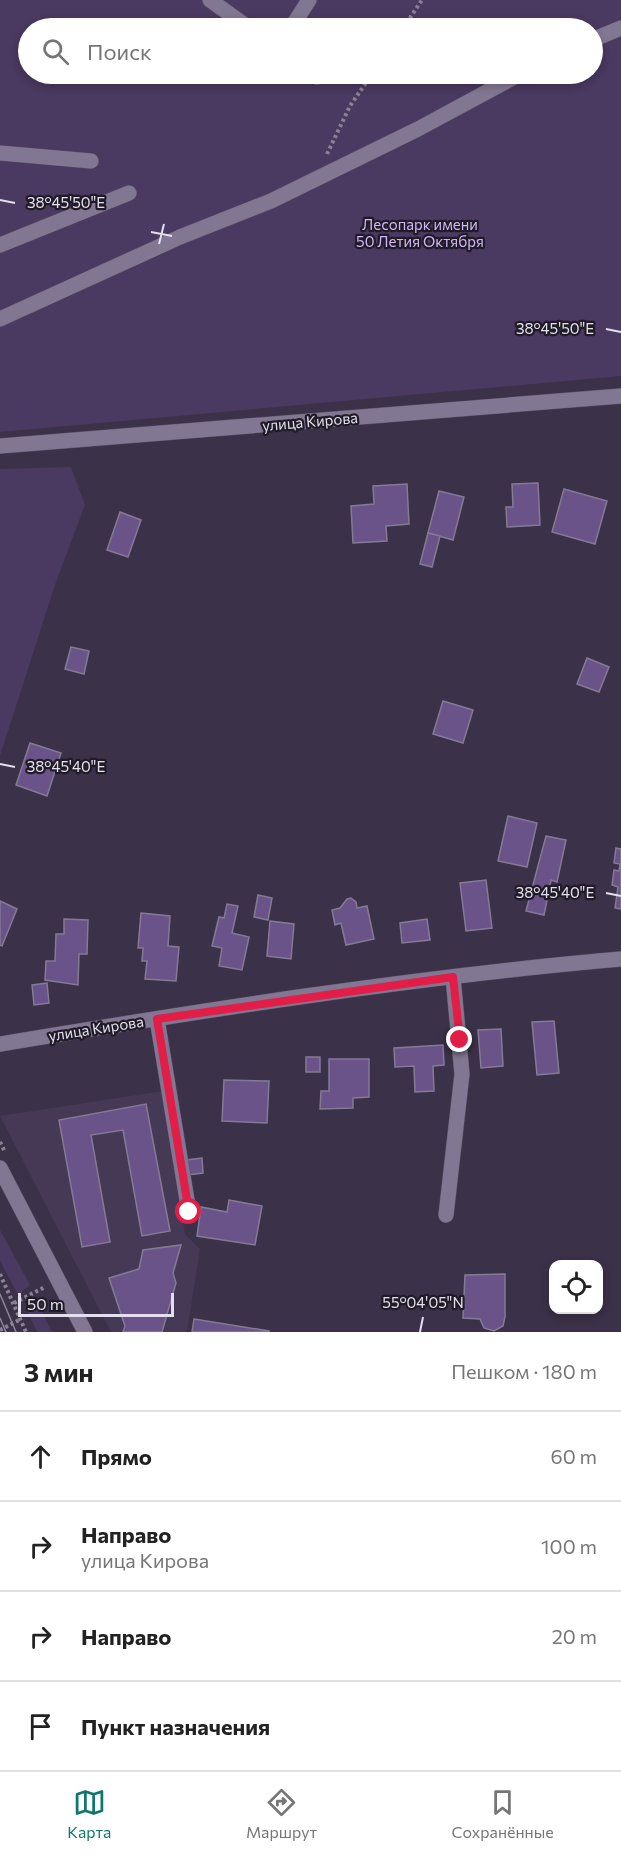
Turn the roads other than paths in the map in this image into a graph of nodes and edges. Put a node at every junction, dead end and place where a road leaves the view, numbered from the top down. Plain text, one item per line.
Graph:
1 (210, 0) edge
2 (309, 0) edge
3 (235, 18) edge
4 (297, 18) edge
5 (621, 28) edge
6 (603, 35) edge
7 (501, 84) edge
8 (0, 153) edge
9 (91, 161) dead end
10 (129, 193) dead end
11 (0, 245) edge
12 (0, 319) edge
13 (621, 396) edge
14 (0, 446) edge
15 (621, 959) edge
16 (453, 977) junction
17 (157, 1019) junction
18 (0, 1044) edge
19 (0, 1167) edge
20 (189, 1212) dead end
21 (446, 1215) dead end
22 (85, 1332) edge

1 - 3 street
2 - 4 street
5 - 6 street
7 - 12 street
8 - 9 street
10 - 11 street
13 - 14 street, улица Кирова
15 - 16 street, улица Кирова
16 - 17 street, улица Кирова
16 - 21 street
17 - 18 street, улица Кирова
17 - 20 street
19 - 22 street

